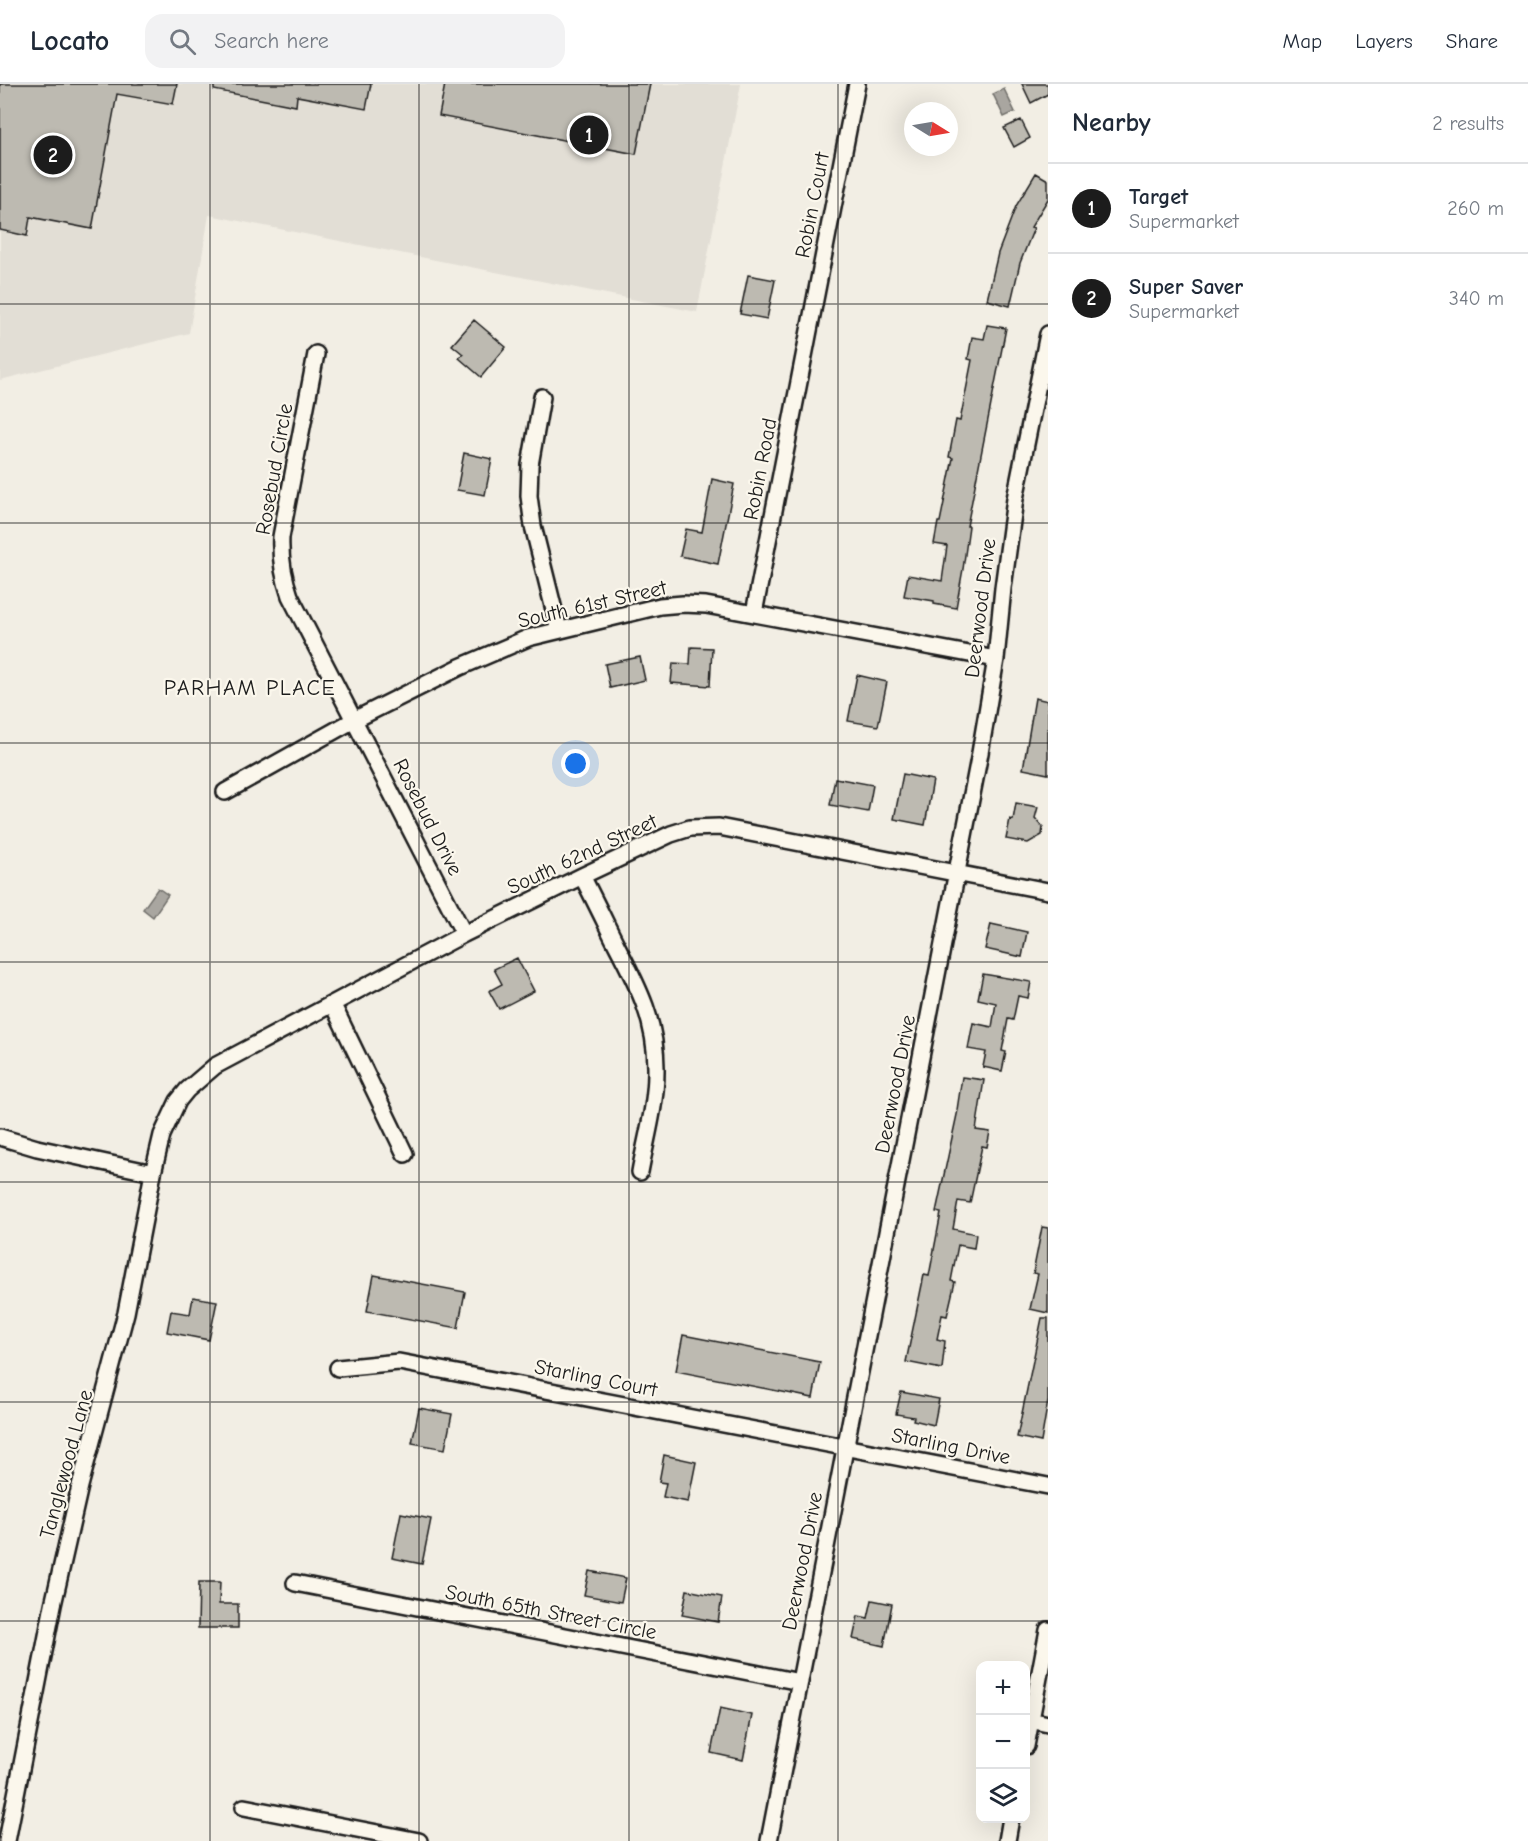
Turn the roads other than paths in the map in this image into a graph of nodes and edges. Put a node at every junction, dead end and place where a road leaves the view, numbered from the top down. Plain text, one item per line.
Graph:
1 (857, 84) edge
2 (808, 334) joint
3 (1048, 334) edge
4 (316, 354) dead end
5 (542, 397) dead end
6 (753, 613) junction
7 (559, 630) junction
8 (996, 659) junction
9 (354, 720) junction
10 (225, 792) dead end
11 (957, 873) junction
12 (582, 876) junction
13 (1048, 891) edge
14 (464, 934) junction
15 (333, 1005) junction
16 (178, 1101) joint
17 (0, 1137) edge
18 (405, 1154) dead end
19 (640, 1172) dead end
20 (153, 1173) junction
21 (338, 1368) dead end
22 (846, 1446) junction
23 (1048, 1486) edge
24 (295, 1583) dead end
25 (1048, 1630) edge
26 (800, 1682) junction
27 (1030, 1720) joint
28 (1048, 1724) edge
29 (244, 1807) dead end
30 (1010, 1823) edge
31 (7, 1841) edge
32 (419, 1841) edge
33 (769, 1841) edge
34 (1007, 1841) edge

1 - 2 street, Robin Court
2 - 6 street, Robin Road
3 - 8 street, Deerwood Drive
4 - 9 street, Rosebud Circle
5 - 7 street
6 - 7 street, South 61st Street
6 - 8 street, South 61st Street
7 - 9 street, South 61st Street
8 - 11 street, Deerwood Drive
9 - 10 street, South 61st Street
9 - 14 street, Rosebud Drive
11 - 12 street, South 62nd Street
11 - 13 street, South 62nd Street
11 - 22 street, Deerwood Drive
12 - 14 street, South 62nd Street
12 - 19 street
14 - 15 street, South 62nd Street
15 - 16 street, South 62nd Street
15 - 18 street
16 - 20 street, Tanglewood Lane
17 - 20 street
20 - 31 street, Tanglewood Lane
21 - 22 street, Starling Court
22 - 23 street, Starling Drive
22 - 26 street, Deerwood Drive
24 - 26 street, South 65th Street Circle
25 - 27 street
26 - 33 street, Deerwood Drive
27 - 28 street
29 - 32 street
30 - 34 street

